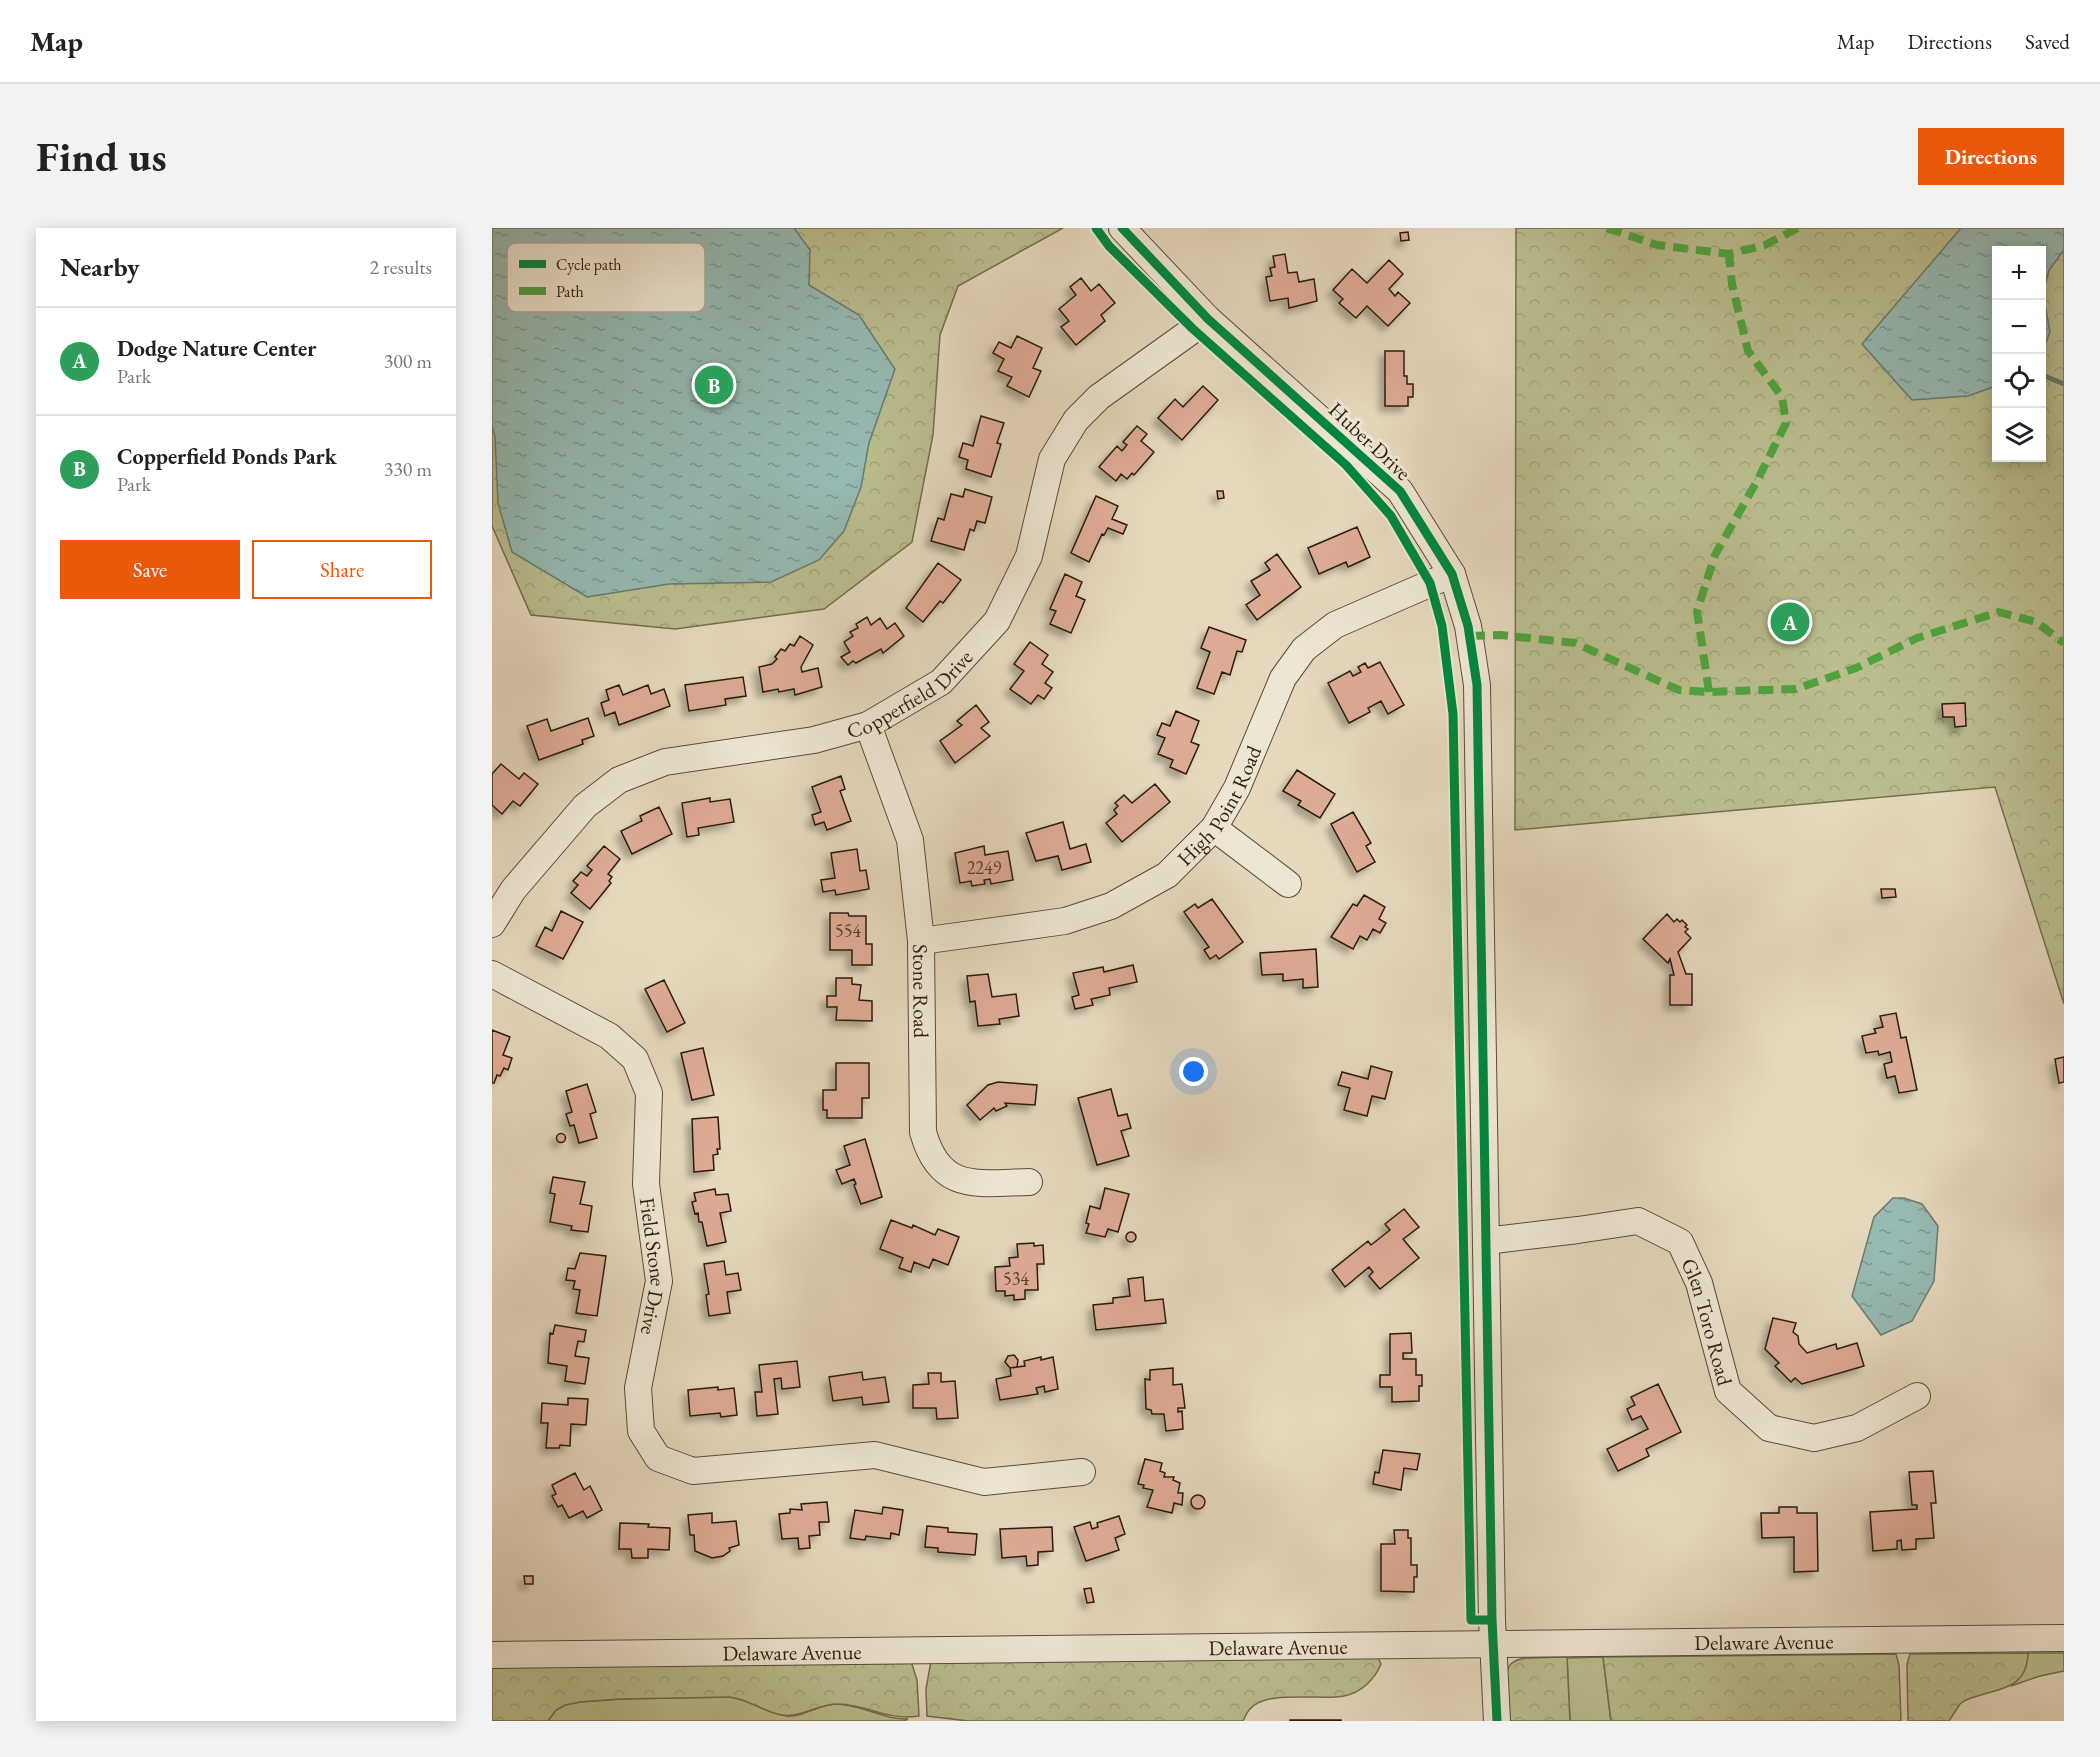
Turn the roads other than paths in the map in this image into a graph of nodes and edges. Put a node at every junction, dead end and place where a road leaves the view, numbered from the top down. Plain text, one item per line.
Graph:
1 (1122, 228) edge
2 (1208, 319) junction
3 (1452, 574) junction
4 (868, 725) junction
5 (1214, 828) junction
6 (1288, 884) dead end
7 (492, 924) edge
8 (921, 941) junction
9 (492, 974) edge
10 (1029, 1182) dead end
11 (1486, 1241) junction
12 (1917, 1396) dead end
13 (1082, 1472) dead end
14 (2064, 1638) edge
15 (1494, 1644) junction
16 (492, 1655) edge
17 (1497, 1721) edge

1 - 2 street, Huber Drive
2 - 3 street, Huber Drive
2 - 4 street, Copperfield Drive
3 - 5 street, High Point Road
3 - 11 street, Huber Drive
4 - 7 street, Copperfield Drive
4 - 8 street, Stone Road
5 - 6 street
5 - 8 street, High Point Road
8 - 10 street, Stone Road
9 - 13 street, Field Stone Drive
11 - 12 street, Glen Toro Road
11 - 15 street, Huber Drive
14 - 15 street, Delaware Avenue
15 - 16 street, Delaware Avenue
15 - 17 street, Huber Drive

